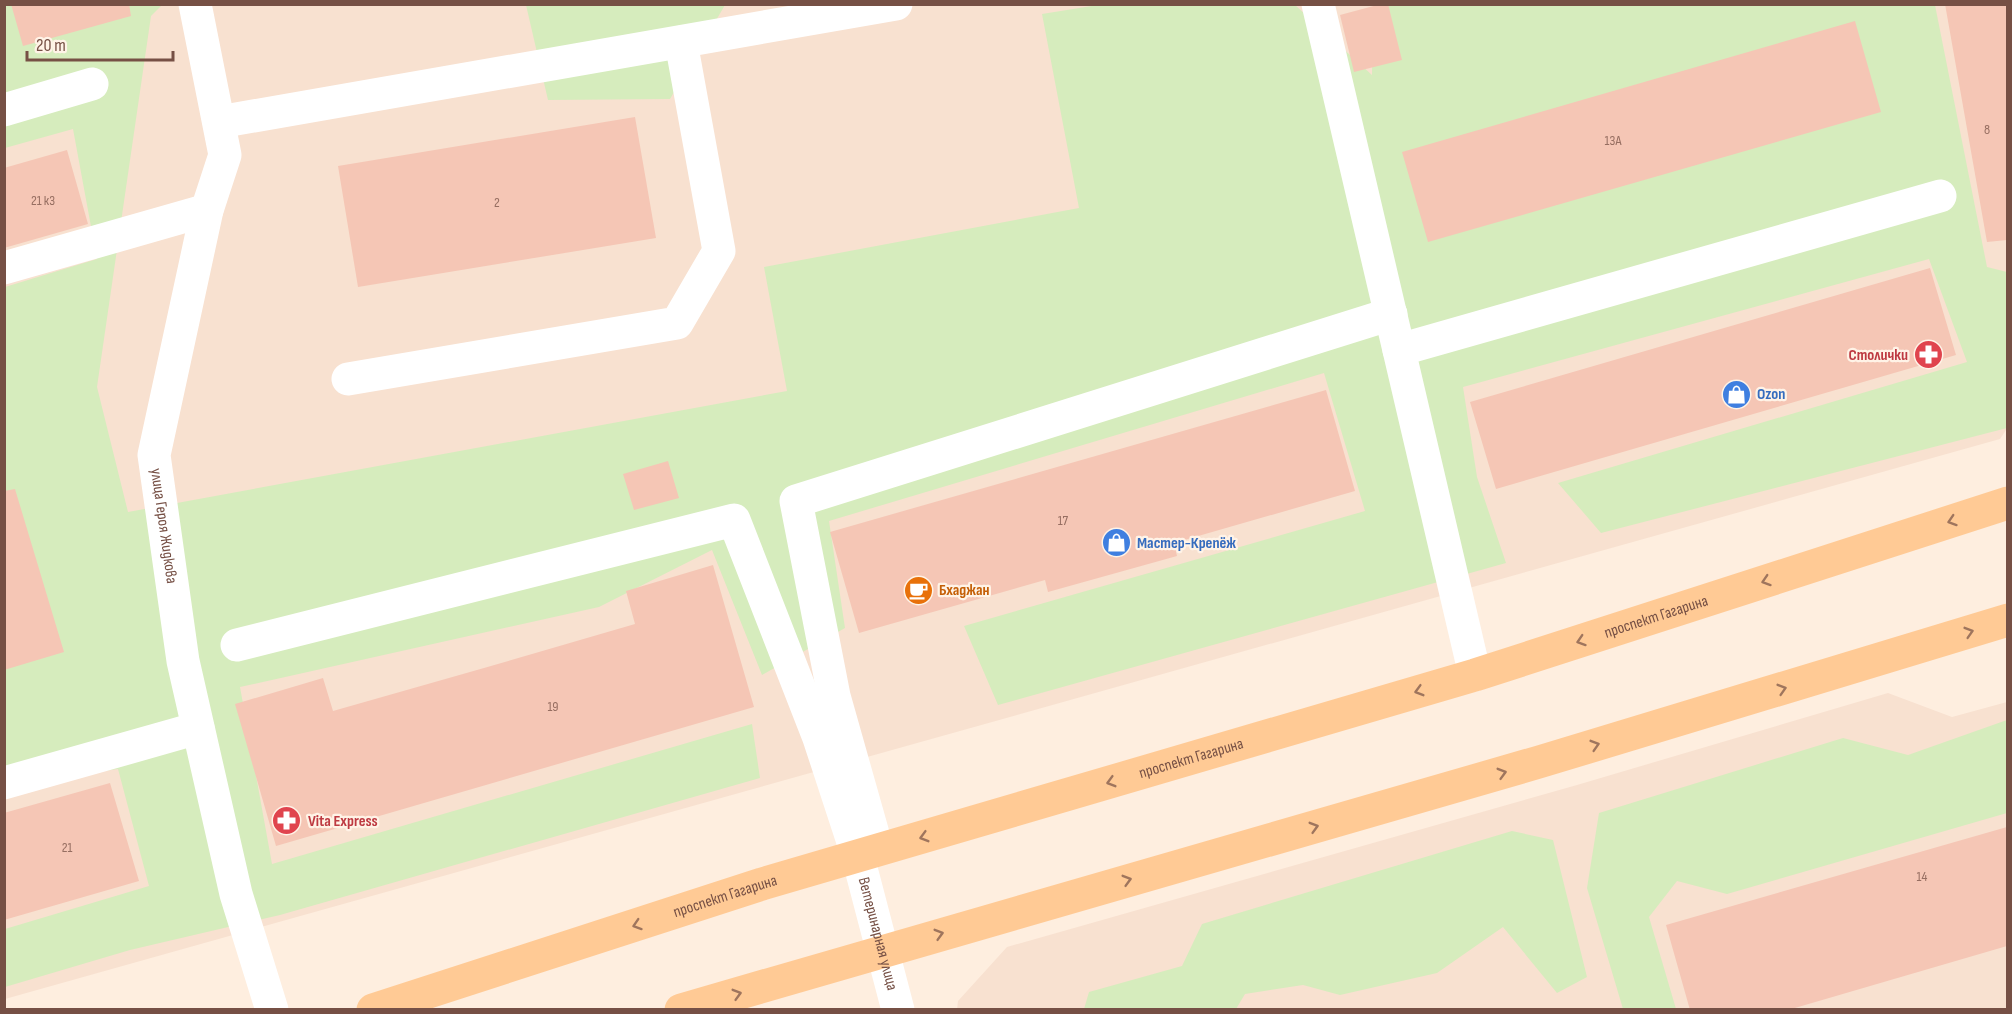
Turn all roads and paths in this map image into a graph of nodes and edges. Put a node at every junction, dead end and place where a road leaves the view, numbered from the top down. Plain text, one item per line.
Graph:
1 (195, 4) edge
2 (897, 4) edge
3 (1318, 4) edge
4 (681, 42) junction
5 (92, 84) dead end
6 (4, 110) edge
7 (219, 122) junction
8 (1940, 196) dead end
9 (207, 210) junction
10 (4, 268) edge
11 (1391, 314) junction
12 (1399, 350) junction
13 (348, 380) dead end
14 (2007, 502) edge
15 (2007, 620) edge
16 (237, 645) dead end
17 (1475, 675) junction
18 (198, 728) junction
19 (4, 783) edge
20 (868, 854) junction
21 (883, 950) junction
22 (272, 1010) edge
23 (373, 1010) edge
24 (681, 1010) edge
25 (898, 1010) edge

1 - 7 street, улица Героя Жидкова
2 - 4 street
3 - 11 street
4 - 7 street
4 - 13 street
5 - 6 street
7 - 9 street, улица Героя Жидкова
8 - 12 street
9 - 10 street
9 - 18 street, улица Героя Жидкова
11 - 12 street
11 - 20 street
12 - 17 street
14 -> 17 main road, проспект Гагарина
21 -> 15 main road
16 - 20 street
17 -> 20 main road, проспект Гагарина
18 - 19 street
18 - 22 street, улица Героя Жидкова
20 - 21 street, Ветеринарная улица
20 -> 23 main road, проспект Гагарина
24 -> 21 main road
21 - 25 street, Ветеринарная улица

